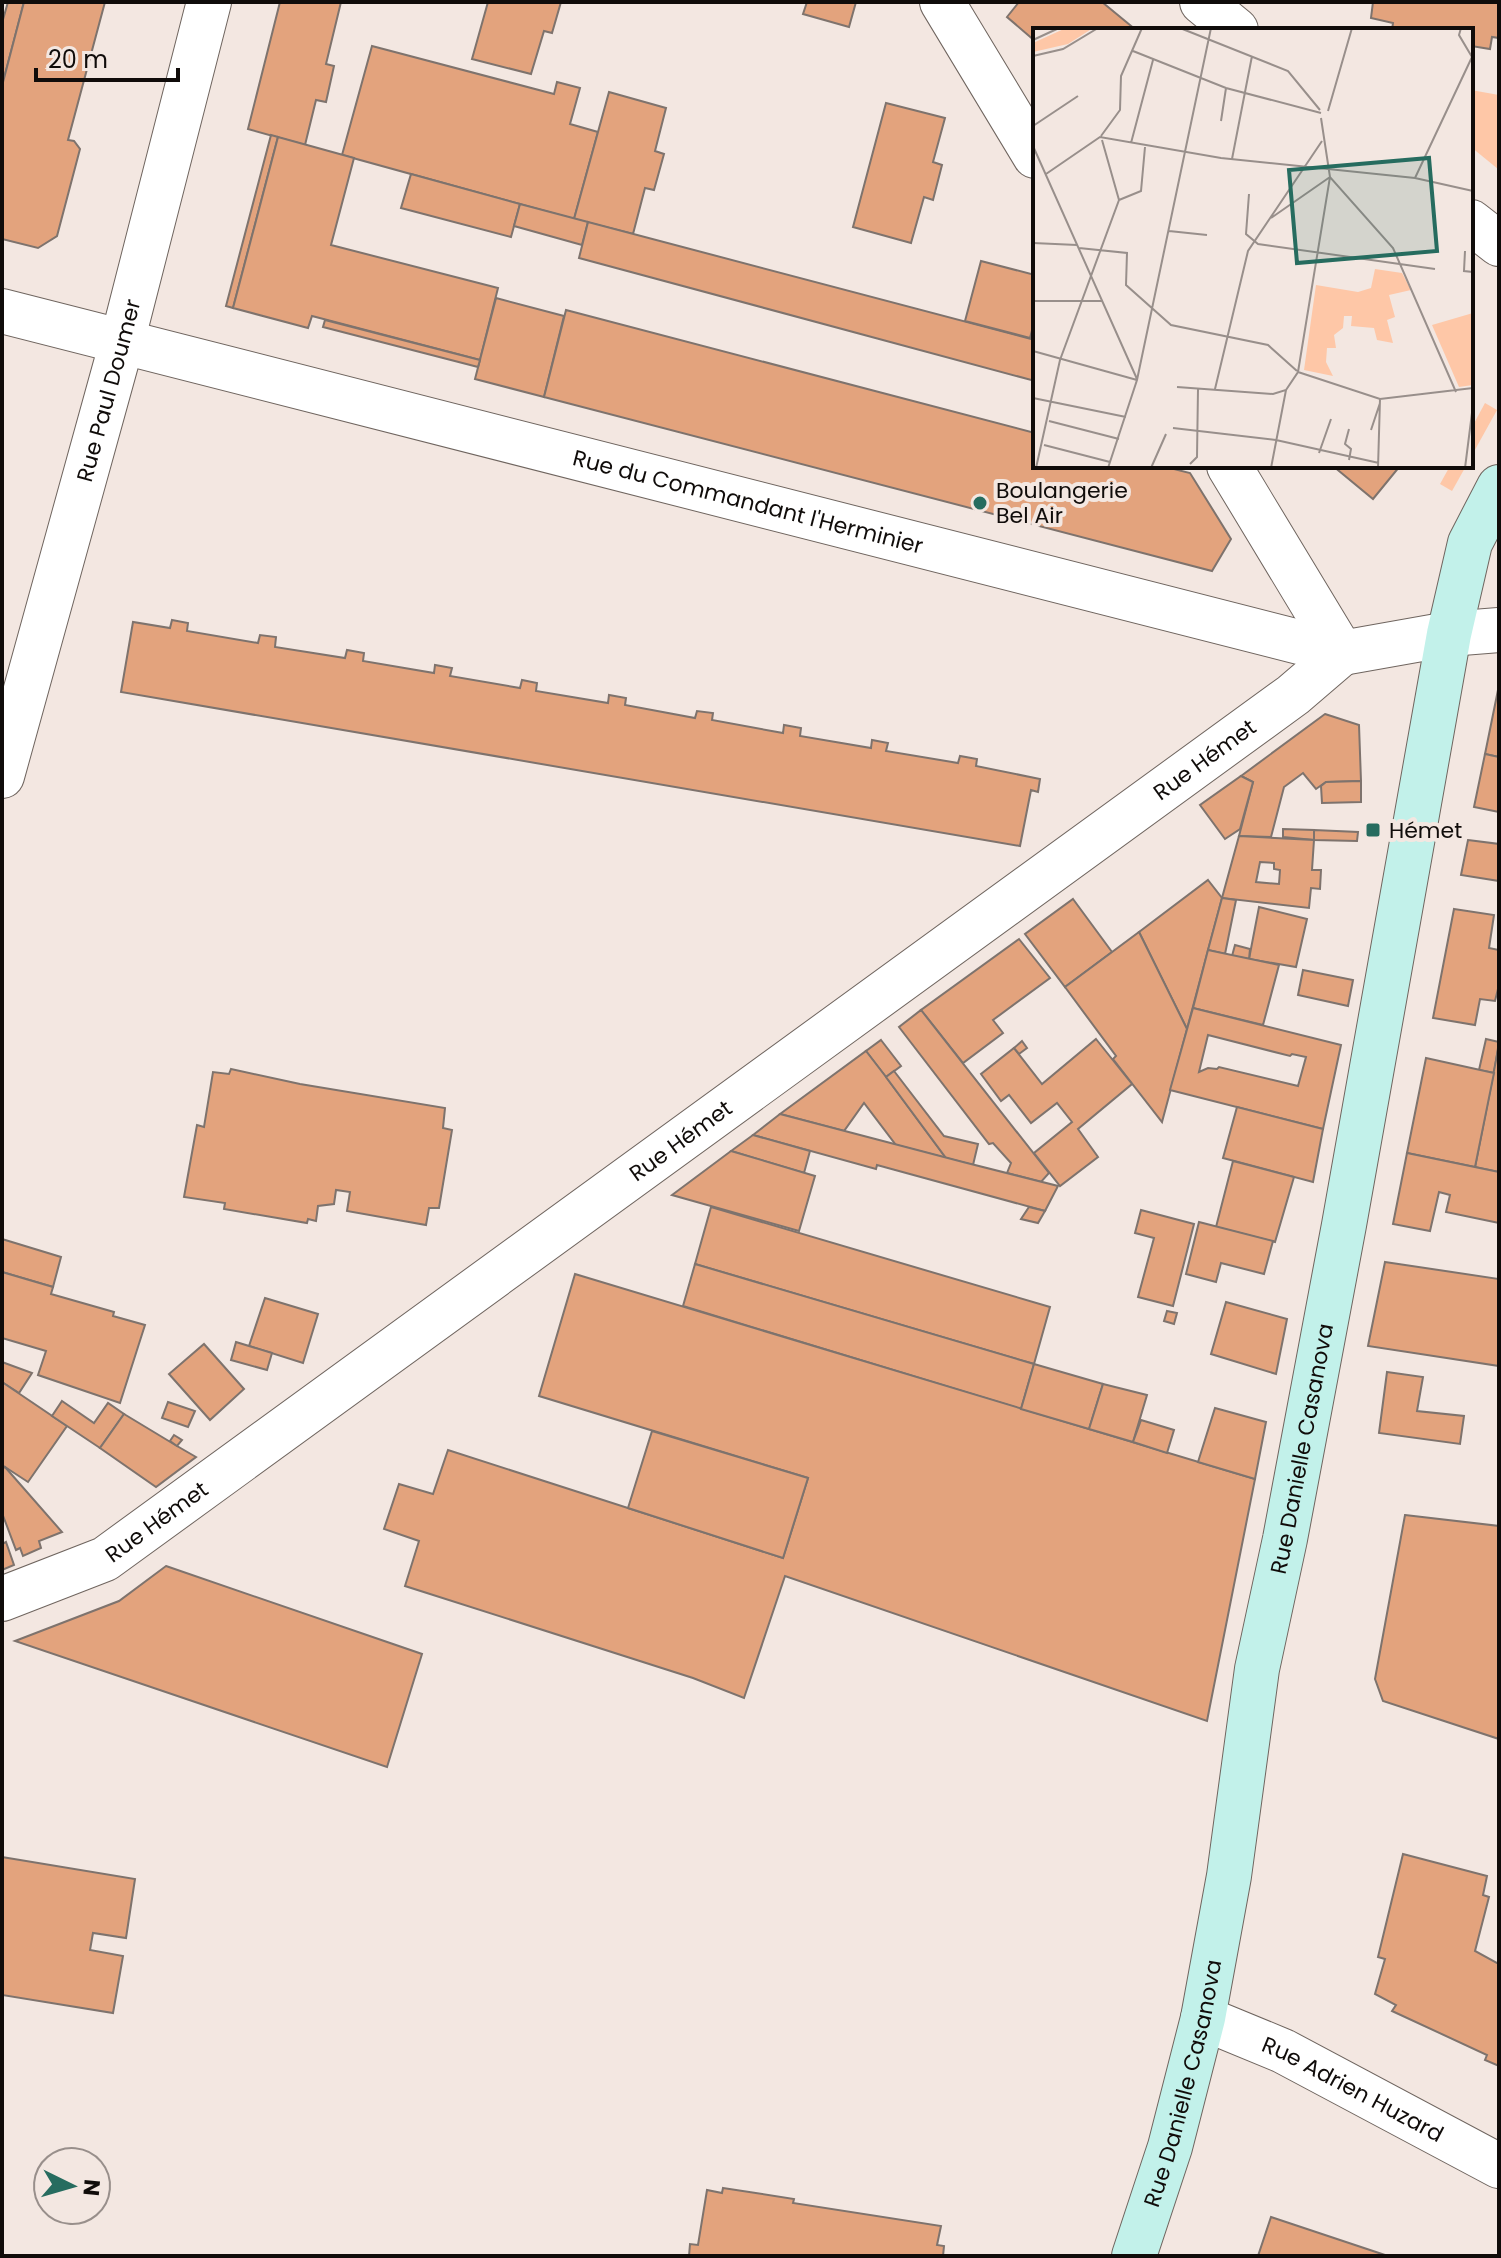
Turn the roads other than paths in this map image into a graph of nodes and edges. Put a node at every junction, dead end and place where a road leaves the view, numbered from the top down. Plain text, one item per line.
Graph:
1 (209, 2) edge
2 (942, 2) edge
3 (1202, 2) edge
4 (1234, 28) edge
5 (1033, 153) edge
6 (1473, 224) edge
7 (1499, 244) edge
8 (2, 311) edge
9 (122, 342) junction
10 (1230, 468) edge
11 (1499, 487) edge
12 (1499, 630) edge
13 (1449, 634) junction
14 (1342, 653) junction
15 (2, 776) edge
16 (2, 1599) edge
17 (1203, 2018) junction
18 (1499, 2166) edge
19 (1134, 2256) edge

1 - 9 street, Rue Paul Doumer
2 - 5 street
3 - 4 street
6 - 7 street
8 - 9 street, Rue du Commandant l'Herminier
9 - 14 street, Rue du Commandant l'Herminier
9 - 15 street, Rue Paul Doumer
10 - 14 street
11 - 13 main road, Rue Danielle Casanova
12 - 13 street, Rue du Commandant l'Herminier
13 - 14 street, Rue du Commandant l'Herminier
13 - 17 main road, Rue Danielle Casanova
14 - 16 street, Rue Hémet
17 - 18 street, Rue Adrien Huzard
17 - 19 main road, Rue Danielle Casanova

